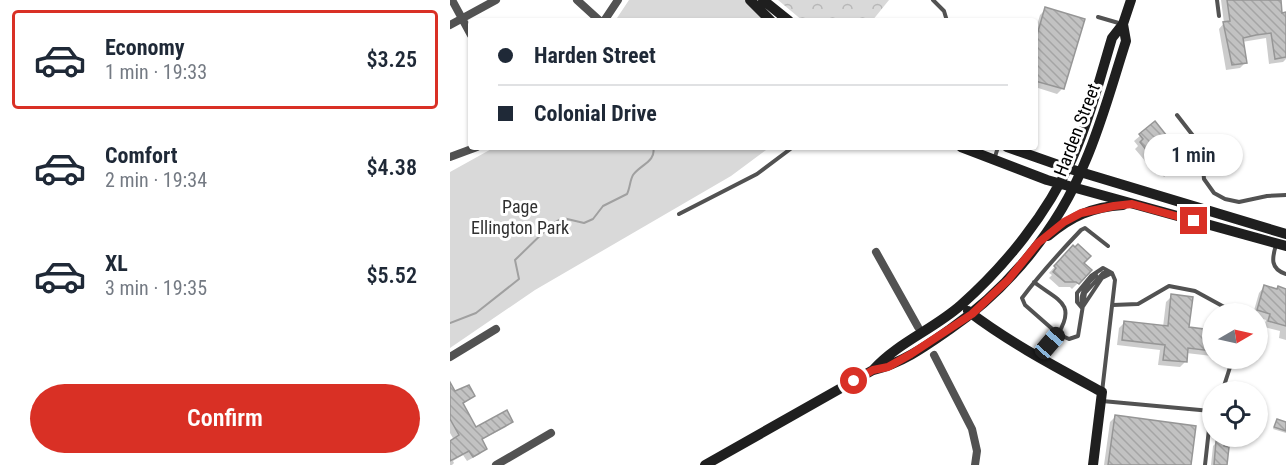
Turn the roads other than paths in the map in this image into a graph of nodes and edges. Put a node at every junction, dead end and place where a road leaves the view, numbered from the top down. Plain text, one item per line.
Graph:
1 (452, 0) edge
2 (496, 0) edge
3 (577, 0) edge
4 (618, 0) edge
5 (750, 0) edge
6 (763, 0) edge
7 (933, 0) edge
8 (1131, 0) edge
9 (1217, 0) edge
10 (1219, 16) dead end
11 (1098, 17) dead end
12 (462, 18) junction
13 (598, 18) edge
14 (604, 18) edge
15 (768, 18) edge
16 (785, 18) edge
17 (946, 18) edge
18 (1123, 24) junction
19 (450, 25) edge
20 (468, 29) edge
21 (1177, 115) dead end
22 (469, 150) edge
23 (789, 150) edge
24 (968, 150) edge
25 (997, 150) edge
26 (1016, 150) edge
27 (450, 157) edge
28 (993, 160) junction
29 (1067, 168) junction
30 (1081, 172) junction
31 (1059, 184) junction
32 (1073, 188) junction
33 (1286, 195) edge
34 (1132, 204) junction
35 (680, 214) dead end
36 (1286, 234) edge
37 (1038, 243) junction
38 (1281, 245) edge
39 (1108, 246) dead end
40 (876, 252) dead end
41 (1109, 273) junction
42 (1286, 274) edge
43 (1034, 282) junction
44 (1217, 303) edge
45 (1113, 305) junction
46 (960, 306) junction
47 (1082, 308) junction
48 (972, 314) junction
49 (917, 326) dead end
50 (496, 330) dead end
51 (1058, 334) junction
52 (934, 355) dead end
53 (450, 357) edge
54 (1037, 357) junction
55 (873, 370) junction
56 (1102, 397) junction
57 (1202, 410) edge
58 (551, 433) dead end
59 (1207, 447) edge
60 (496, 465) edge
61 (705, 465) edge
62 (975, 465) edge
63 (1093, 465) edge
64 (1205, 465) edge

1 - 12 street
2 - 12 street
3 - 13 street
4 - 14 street
5 - 15 main road
6 - 16 main road
7 - 17 lane
8 - 18 main road, Harden Street
9 - 10 lane
11 - 18 lane
12 - 19 street
12 - 20 street
18 - 29 main road, Harden Street
18 - 30 main road, Harden Street
21 - 33 lane
22 - 27 street
23 - 35 lane
24 - 28 main road
25 - 28 lane
26 - 29 main road
28 - 31 main road
29 - 30 main road
29 - 31 main road, Harden Street
30 - 32 main road, Harden Street
30 - 36 main road
31 - 32 main road
31 - 46 main road, Harden Street
32 - 34 main road
32 - 37 main road, Harden Street
34 - 37 main road
34 - 38 main road
37 - 48 main road, Harden Street
38 - 42 lane
39 - 43 lane
40 - 49 street
41 - 45 lane
41 - 47 lane
41 - 47 lane
43 - 51 lane
43 - 51 lane
44 - 45 lane
45 - 56 lane
46 - 48 main road
46 - 55 main road, Harden Street
47 - 51 lane
48 - 54 main road
48 - 55 main road, Harden Street
50 - 53 street
51 - 54 lane
52 - 62 street
54 - 56 main road
55 - 61 main road, Harden Street
56 - 57 lane
56 - 63 main road
58 - 60 street
59 - 64 lane

